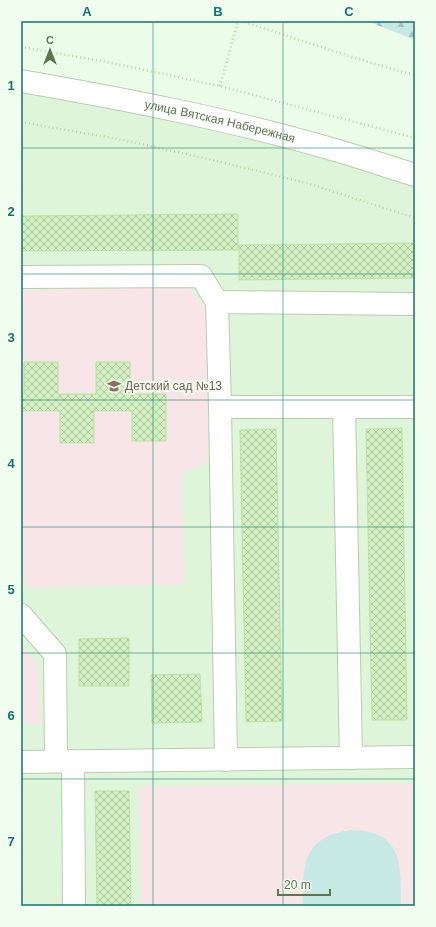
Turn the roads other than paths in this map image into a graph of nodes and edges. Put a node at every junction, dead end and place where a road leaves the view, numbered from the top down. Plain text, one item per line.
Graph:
1 (21, 81) edge
2 (415, 175) edge
3 (21, 277) edge
4 (217, 302) junction
5 (415, 304) edge
6 (220, 407) junction
7 (344, 407) junction
8 (415, 407) edge
9 (21, 615) edge
10 (415, 757) edge
11 (350, 758) junction
12 (226, 760) junction
13 (64, 761) junction
14 (21, 762) edge
15 (74, 906) edge

1 - 2 street, улица Вятская Набережная
3 - 4 street
4 - 5 street
4 - 6 street
6 - 7 street
6 - 12 street
7 - 8 street
7 - 11 street
9 - 13 street
10 - 11 street
11 - 12 street
12 - 13 street
13 - 14 street
13 - 15 street

